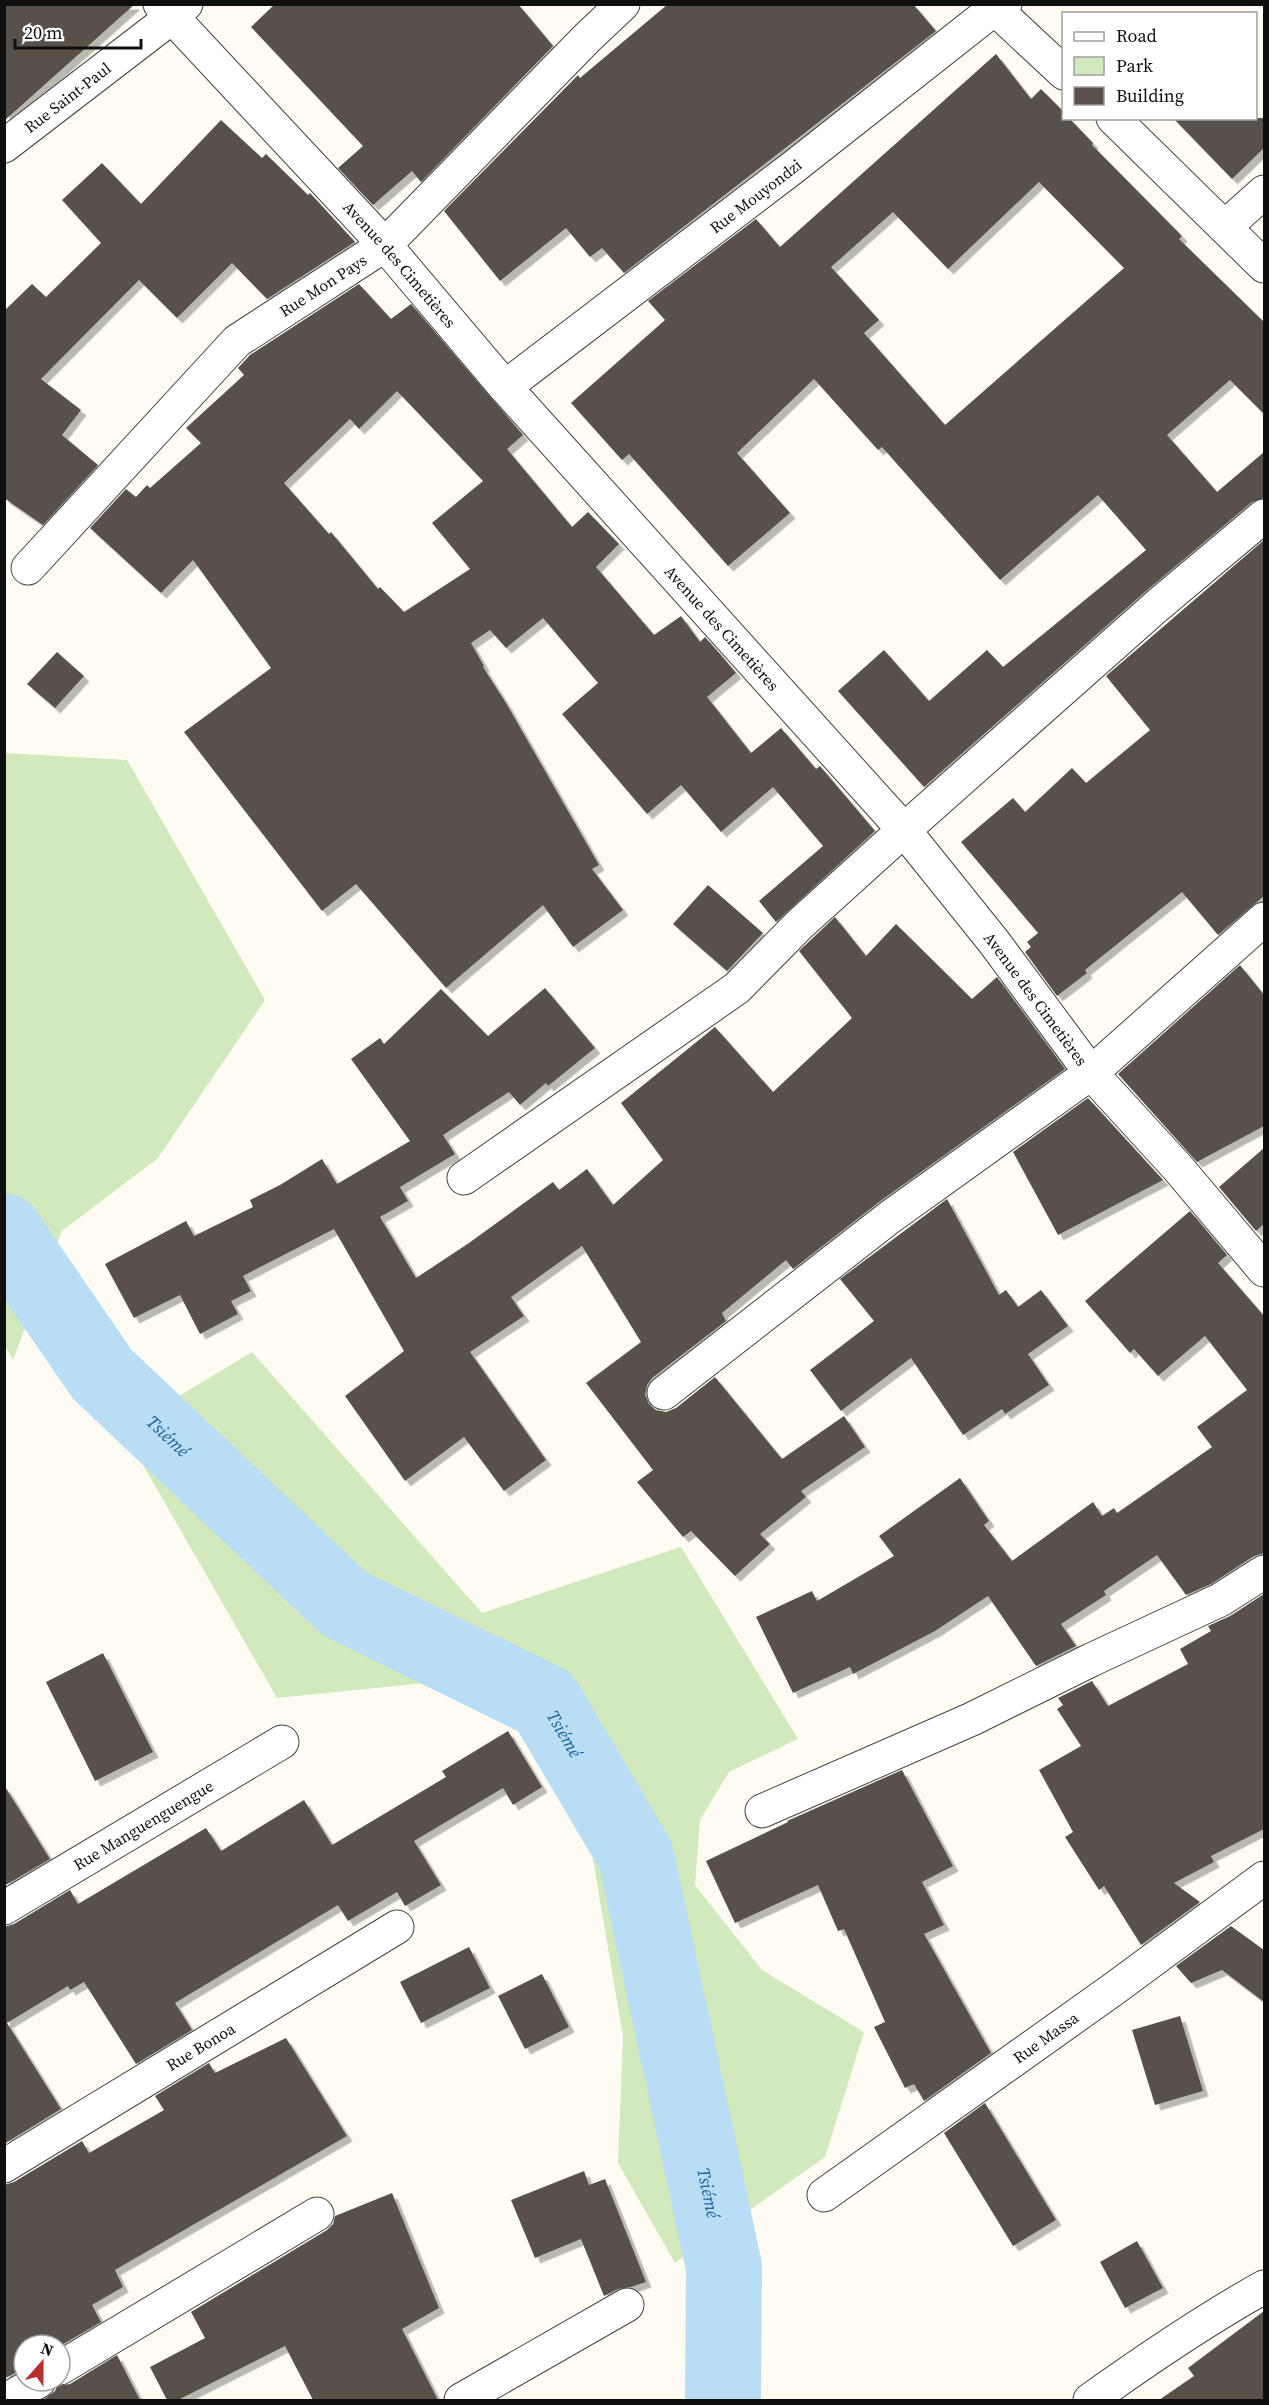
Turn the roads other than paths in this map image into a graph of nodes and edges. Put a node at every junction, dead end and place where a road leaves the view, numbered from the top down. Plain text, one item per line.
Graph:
1 (622, 4) edge
2 (996, 6) edge
3 (173, 9) edge
4 (1062, 71) edge
5 (1115, 120) edge
6 (4, 146) edge
7 (1264, 192) edge
8 (1226, 226) junction
9 (385, 245) junction
10 (1264, 266) edge
11 (505, 387) junction
12 (1264, 516) edge
13 (28, 568) dead end
14 (904, 830) junction
15 (1264, 919) edge
16 (1091, 1073) junction
17 (464, 1178) dead end
18 (1261, 1259) edge
19 (664, 1394) dead end
20 (1264, 1572) edge
21 (282, 1742) dead end
22 (762, 1811) dead end
23 (1264, 1878) edge
24 (4, 1908) edge
25 (397, 1927) dead end
26 (4, 2166) edge
27 (824, 2195) dead end
28 (317, 2214) dead end
29 (1264, 2288) edge
30 (627, 2305) dead end
31 (72, 2361) edge
32 (461, 2400) edge
33 (1089, 2400) edge

1 - 9 street, Rue Mon Pays
2 - 4 street
2 - 11 street, Rue Mouyondzi
3 - 6 street, Rue Saint-Paul
3 - 9 street, Avenue des Cimetières
5 - 8 street
7 - 8 street
8 - 10 street
9 - 11 street, Avenue des Cimetières
9 - 13 street, Rue Mon Pays
11 - 14 street, Avenue des Cimetières
12 - 14 street
14 - 16 street, Avenue des Cimetières
14 - 17 street
15 - 16 street
16 - 18 street, Avenue des Cimetières
16 - 19 street
20 - 22 street
21 - 24 street, Rue Manguenguengue
23 - 27 street, Rue Massa
25 - 26 street, Rue Bonoa
28 - 31 street
29 - 33 street
30 - 32 street

